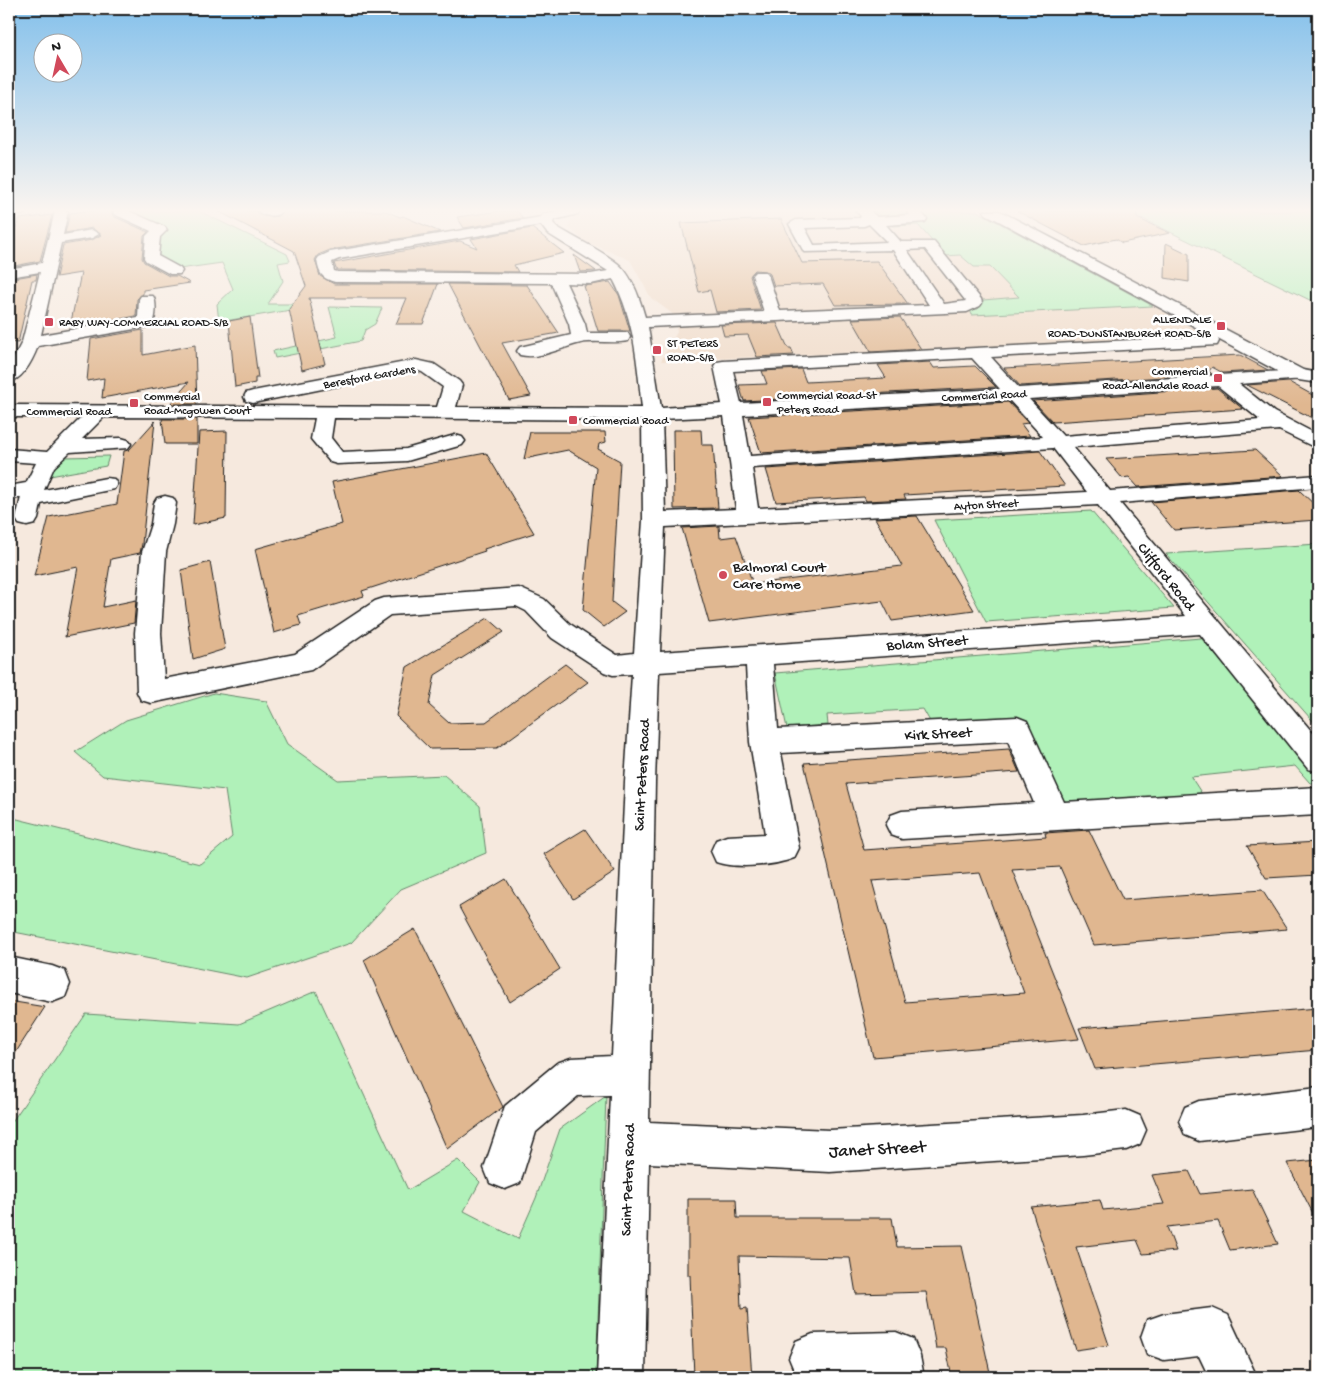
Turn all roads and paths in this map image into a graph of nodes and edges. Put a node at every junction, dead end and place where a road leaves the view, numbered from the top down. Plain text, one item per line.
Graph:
1 (47, 276) edge
2 (334, 276) edge
3 (606, 276) edge
4 (619, 276) edge
5 (760, 276) dead end
6 (918, 276) edge
7 (954, 276) edge
8 (1112, 276) edge
9 (556, 278) junction
10 (147, 299) dead end
11 (940, 309) junction
12 (773, 315) junction
13 (638, 322) junction
14 (622, 337) dead end
15 (580, 338) junction
16 (1210, 341) dead end
17 (31, 342) junction
18 (526, 351) dead end
19 (976, 352) junction
20 (1298, 375) junction
21 (9, 377) edge
22 (1318, 378) edge
23 (1222, 380) junction
24 (1013, 394) junction
25 (253, 397) dead end
26 (9, 410) edge
27 (733, 410) junction
28 (99, 411) junction
29 (326, 412) junction
30 (445, 412) junction
31 (652, 414) junction
32 (1283, 424) junction
33 (455, 441) dead end
34 (1058, 442) junction
35 (1318, 443) edge
36 (121, 444) dead end
37 (58, 452) junction
38 (9, 456) edge
39 (741, 463) junction
40 (1318, 481) edge
41 (106, 484) dead end
42 (9, 493) edge
43 (1104, 498) junction
44 (31, 502) junction
45 (165, 503) dead end
46 (748, 515) junction
47 (654, 520) junction
48 (1206, 624) junction
49 (759, 654) junction
50 (648, 662) junction
51 (764, 742) junction
52 (1318, 760) edge
53 (1318, 801) edge
54 (1055, 816) junction
55 (902, 825) dead end
56 (726, 851) dead end
57 (9, 975) edge
58 (52, 984) dead end
59 (632, 1075) junction
60 (1318, 1107) edge
61 (1200, 1121) dead end
62 (1126, 1130) dead end
63 (628, 1142) junction
64 (505, 1168) dead end
65 (1164, 1337) dead end
66 (813, 1358) dead end
67 (621, 1377) edge
68 (900, 1377) edge
69 (1233, 1377) edge

1 - 17 street
2 - 9 street
3 - 9 street
4 - 13 street, Saint Peters Road
5 - 12 street
6 - 11 street
7 - 11 street
8 - 20 street
9 - 15 street
10 - 17 street
11 - 12 street
12 - 13 street
13 - 31 street, Saint Peters Road
14 - 15 street
15 - 18 street
16 - 19 street
17 - 21 street
19 - 24 street, Clifford Road
19 - 27 street
20 - 22 street
20 - 23 street, Commercial Road
23 - 24 street, Commercial Road
23 - 32 street
24 - 27 street, Commercial Road
24 - 34 street, Clifford Road
25 - 30 street, Beresford Gardens
26 - 28 street, Commercial Road
27 - 31 street, Commercial Road
27 - 39 street
28 - 29 street, Commercial Road
28 - 37 street
29 - 30 street, Commercial Road
29 - 33 street
30 - 31 street, Commercial Road
31 - 47 street, Saint Peters Road
32 - 34 street
32 - 35 street
34 - 39 street
34 - 43 street, Clifford Road
36 - 37 street
37 - 38 street
37 - 44 street
39 - 46 street
40 - 43 street, Ayton Street
41 - 44 street
42 - 44 street
43 - 46 street, Ayton Street
43 - 48 street, Clifford Road
45 - 50 street, Bolam Street
46 - 47 street, Ayton Street
47 - 50 street, Saint Peters Road
48 - 49 street, Bolam Street
48 - 52 street, Clifford Road
49 - 50 street, Bolam Street
49 - 51 street
50 - 59 street, Saint Peters Road
51 - 54 street, Kirk Street
51 - 56 street
53 - 54 street
54 - 55 street
57 - 58 street
59 - 63 street, Saint Peters Road
59 - 64 street
60 - 61 street
62 - 63 street, Janet Street
63 - 67 street, Saint Peters Road
65 - 69 street
66 - 68 street

